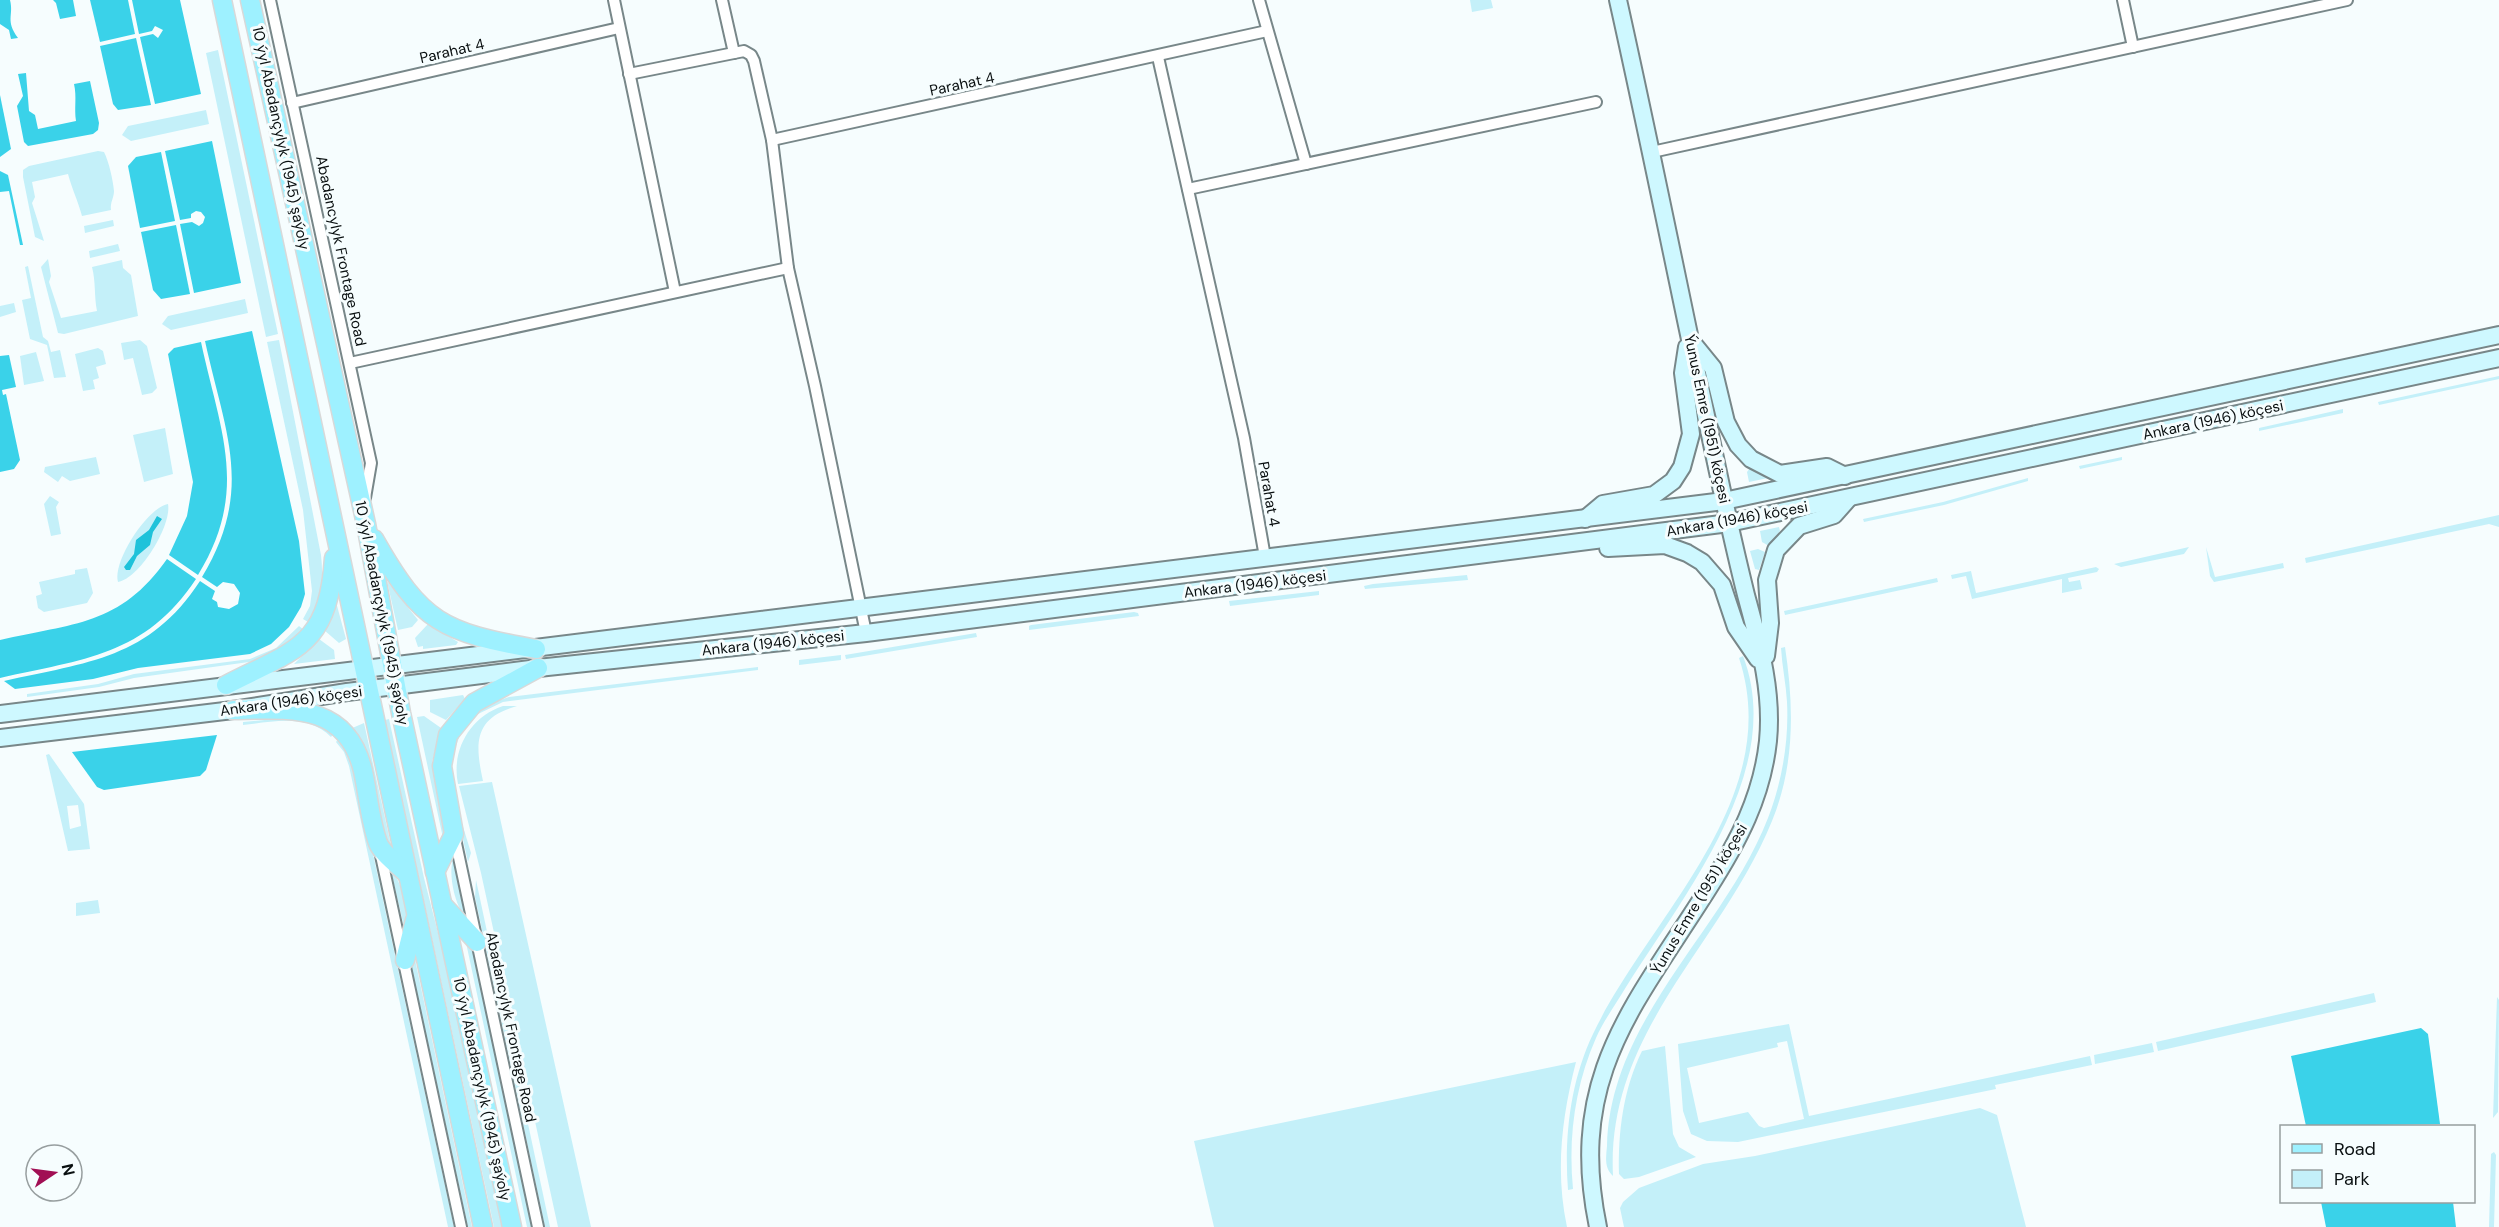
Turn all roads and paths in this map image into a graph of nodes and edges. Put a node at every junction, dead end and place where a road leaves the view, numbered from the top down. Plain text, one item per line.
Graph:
1 (222, 0) edge
2 (250, 0) edge
3 (270, 0) edge
4 (614, 0) edge
5 (722, 0) edge
6 (1259, 0) edge
7 (1618, 0) edge
8 (2123, 0) edge
9 (2347, 0) edge
10 (619, 28) junction
11 (1267, 31) junction
12 (2133, 46) junction
13 (734, 53) junction
14 (1158, 57) junction
15 (629, 74) junction
16 (1596, 102) dead end
17 (292, 103) junction
18 (772, 141) junction
19 (1652, 152) junction
20 (1306, 164) junction
21 (1188, 189) junction
22 (788, 268) junction
23 (675, 292) junction
24 (2499, 335) edge
25 (1689, 338) junction
26 (2499, 358) edge
27 (350, 363) junction
28 (1845, 476) junction
29 (1849, 498) junction
30 (1724, 501) junction
31 (364, 517) junction
32 (1585, 519) junction
33 (1729, 523) junction
34 (335, 538) junction
35 (1588, 540) junction
36 (1265, 557) junction
37 (861, 607) junction
38 (866, 633) junction
39 (536, 649) junction
40 (393, 665) junction
41 (538, 668) junction
42 (364, 669) junction
43 (1765, 669) junction
44 (226, 685) junction
45 (396, 686) junction
46 (368, 690) junction
47 (233, 711) junction
48 (0, 714) edge
49 (0, 738) edge
50 (454, 834) junction
51 (379, 844) junction
52 (435, 872) junction
53 (407, 874) junction
54 (442, 904) junction
55 (416, 915) junction
56 (477, 942) junction
57 (405, 960) junction
58 (461, 1227) edge
59 (483, 1227) edge
60 (512, 1227) edge
61 (538, 1227) edge
62 (1598, 1227) edge

1 - 34 main road, 10 ýyl Abadançylyk (1945) şaýoly
2 - 31 main road, 10 ýyl Abadançylyk (1945) şaýoly
3 - 17 street, Abadancylyk Frontage Road
4 - 10 street
5 - 13 street
6 - 11 street
7 - 19 main road, Ýunus Emre (1951) köçesi
8 - 12 street
9 - 12 street
10 - 15 street
10 - 17 street, Parahat 4
11 - 14 street, Parahat 4
11 - 20 street
12 - 19 street
13 - 15 street
13 - 18 street
14 - 18 street, Parahat 4
14 - 21 street, Parahat 4
15 - 23 street
16 - 20 street
17 - 27 street, Abadancylyk Frontage Road
18 - 22 street
19 - 25 main road, Ýunus Emre (1951) köçesi
20 - 21 street
21 - 36 street, Parahat 4
22 - 23 street
22 - 37 street
23 - 27 street
24 - 28 main road, Ankara (1946) köçesi
25 - 28 main road
25 - 30 main road, Ýunus Emre (1951) köçesi
25 - 32 main road
26 - 29 main road, Ankara (1946) köçesi
27 - 31 street, Abadancylyk Frontage Road
28 - 30 main road, Ankara (1946) köçesi
29 - 33 main road, Ankara (1946) köçesi
29 - 43 main road
30 - 32 main road, Ankara (1946) köçesi
30 - 33 main road, Ýunus Emre (1951) köçesi
31 - 39 main road
31 - 40 main road, 10 ýyl Abadançylyk (1945) şaýoly
32 - 36 main road, Ankara (1946) köçesi
33 - 35 main road, Ankara (1946) köçesi
33 - 43 main road, Ýunus Emre (1951) köçesi
34 - 42 main road, 10 ýyl Abadançylyk (1945) şaýoly
34 - 44 main road
35 - 38 main road, Ankara (1946) köçesi
35 - 43 main road
36 - 37 main road, Ankara (1946) köçesi
37 - 38 street
37 - 39 main road, Ankara (1946) köçesi
38 - 41 main road, Ankara (1946) köçesi
39 - 40 main road, Ankara (1946) köçesi
40 - 42 main road, Ankara (1946) köçesi
40 - 45 main road, 10 ýyl Abadançylyk (1945) şaýoly
41 - 45 main road, Ankara (1946) köçesi
41 - 50 main road
42 - 44 main road, Ankara (1946) köçesi
42 - 46 main road, 10 ýyl Abadançylyk (1945) şaýoly
43 - 62 main road, Ýunus Emre (1951) köçesi
44 - 48 main road, Ankara (1946) köçesi
45 - 46 main road, Ankara (1946) köçesi
45 - 52 main road, 10 ýyl Abadançylyk (1945) şaýoly
46 - 47 main road, Ankara (1946) köçesi
46 - 53 main road, 10 ýyl Abadançylyk (1945) şaýoly
47 - 49 main road, Ankara (1946) köçesi
47 - 51 main road
50 - 52 main road
50 - 56 street, Abadancylyk Frontage Road
51 - 53 main road
51 - 57 street
52 - 54 main road, 10 ýyl Abadançylyk (1945) şaýoly
53 - 55 main road, 10 ýyl Abadançylyk (1945) şaýoly
54 - 56 main road
54 - 60 main road, 10 ýyl Abadançylyk (1945) şaýoly
55 - 57 main road
55 - 59 main road, 10 ýyl Abadançylyk (1945) şaýoly
56 - 61 street, Abadancylyk Frontage Road
57 - 58 street

